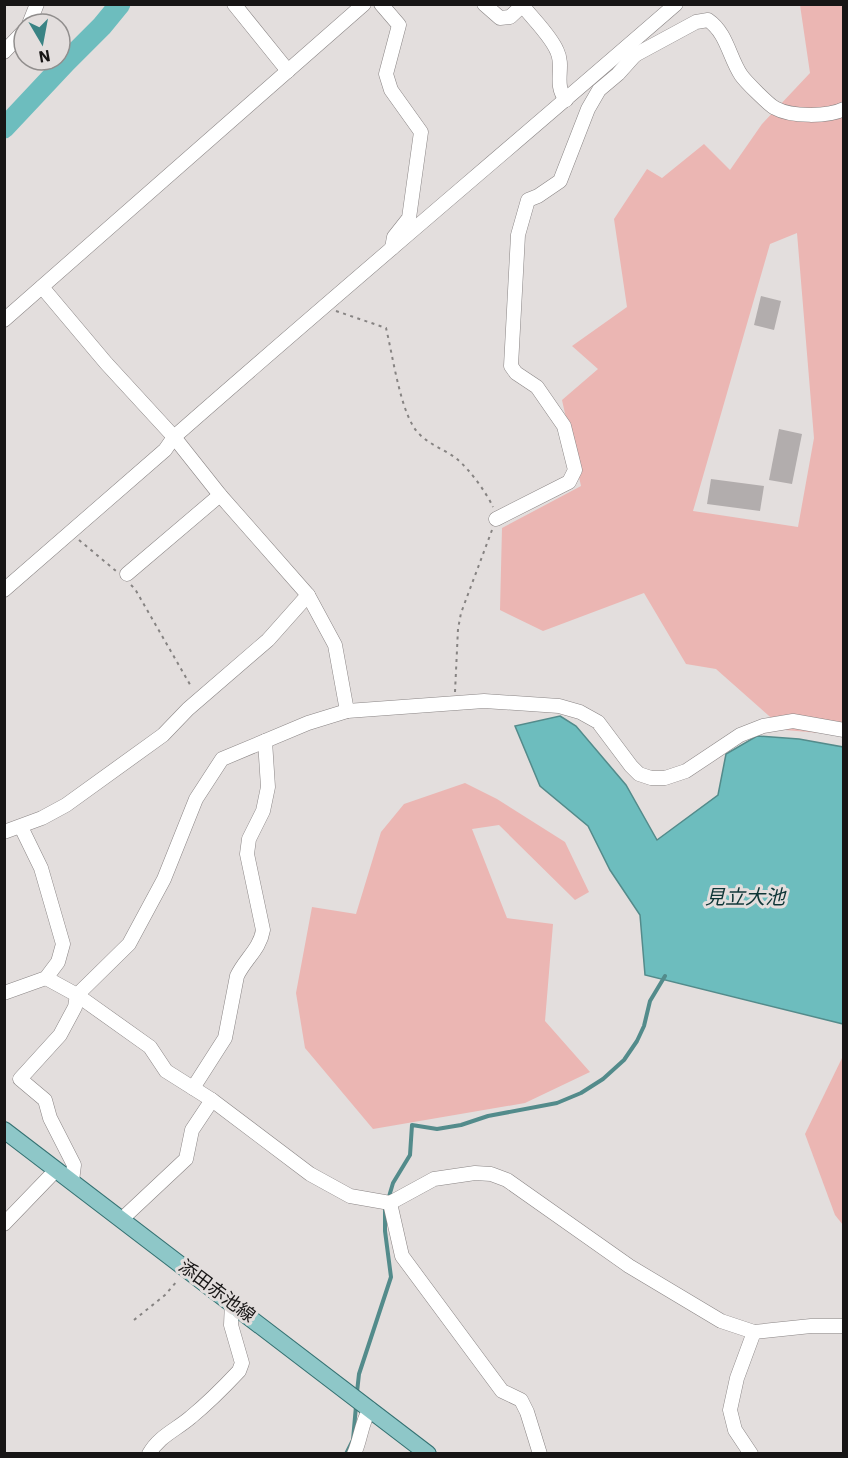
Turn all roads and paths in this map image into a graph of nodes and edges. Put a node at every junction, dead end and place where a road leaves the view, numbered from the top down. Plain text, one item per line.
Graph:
1 (234, 4) edge
2 (364, 4) edge
3 (381, 4) edge
4 (484, 4) edge
5 (676, 4) edge
6 (524, 5) edge
7 (631, 51) junction
8 (288, 71) junction
9 (566, 100) junction
10 (843, 109) edge
11 (392, 250) junction
12 (42, 287) junction
13 (322, 306) junction
14 (4, 320) edge
15 (174, 438) junction
16 (219, 495) junction
17 (496, 519) junction
18 (70, 533) junction
19 (125, 577) junction
20 (4, 590) edge
21 (308, 595) junction
22 (455, 702) junction
23 (188, 709) junction
24 (347, 711) junction
25 (843, 730) edge
26 (265, 741) junction
27 (21, 827) junction
28 (4, 832) edge
29 (46, 978) junction
30 (4, 993) edge
31 (77, 994) junction
32 (193, 1088) junction
33 (212, 1100) junction
34 (4, 1130) edge
35 (56, 1170) junction
36 (72, 1181) junction
37 (390, 1203) junction
38 (122, 1219) junction
39 (5, 1222) edge
40 (188, 1269) junction
41 (232, 1302) junction
42 (134, 1320) dead end
43 (843, 1326) edge
44 (754, 1332) junction
45 (370, 1409) junction
46 (149, 1454) edge
47 (354, 1454) edge
48 (428, 1454) edge
49 (540, 1454) edge
50 (751, 1454) edge

1 - 8 street
2 - 8 street
3 - 11 street
4 - 6 street
5 - 7 street
6 - 9 street
7 - 9 street
7 - 10 street
7 - 17 street
8 - 12 street
9 - 11 street
11 - 13 street
12 - 14 street
12 - 15 street
13 - 15 street
13 - 17 path
15 - 16 street
15 - 18 street
16 - 19 street
16 - 21 street
17 - 22 path
18 - 19 path
18 - 20 street
19 - 23 path
21 - 23 street
21 - 24 street
22 - 24 street
22 - 25 street
23 - 27 street
24 - 26 street
26 - 31 street
26 - 32 street
27 - 28 street
27 - 29 street
29 - 30 street
29 - 31 street
31 - 32 street
31 - 36 street
32 - 33 street
33 - 37 street
33 - 38 street
34 - 35 main road, 添田赤池線
35 - 36 main road, 添田赤池線
35 - 39 street
36 - 38 main road, 添田赤池線
37 - 44 street
37 - 49 street
38 - 40 main road, 添田赤池線
40 - 41 main road, 添田赤池線
40 - 42 path
41 - 45 main road, 添田赤池線
41 - 46 street
43 - 44 street
44 - 50 street
45 - 47 street
45 - 48 main road, 添田赤池線

